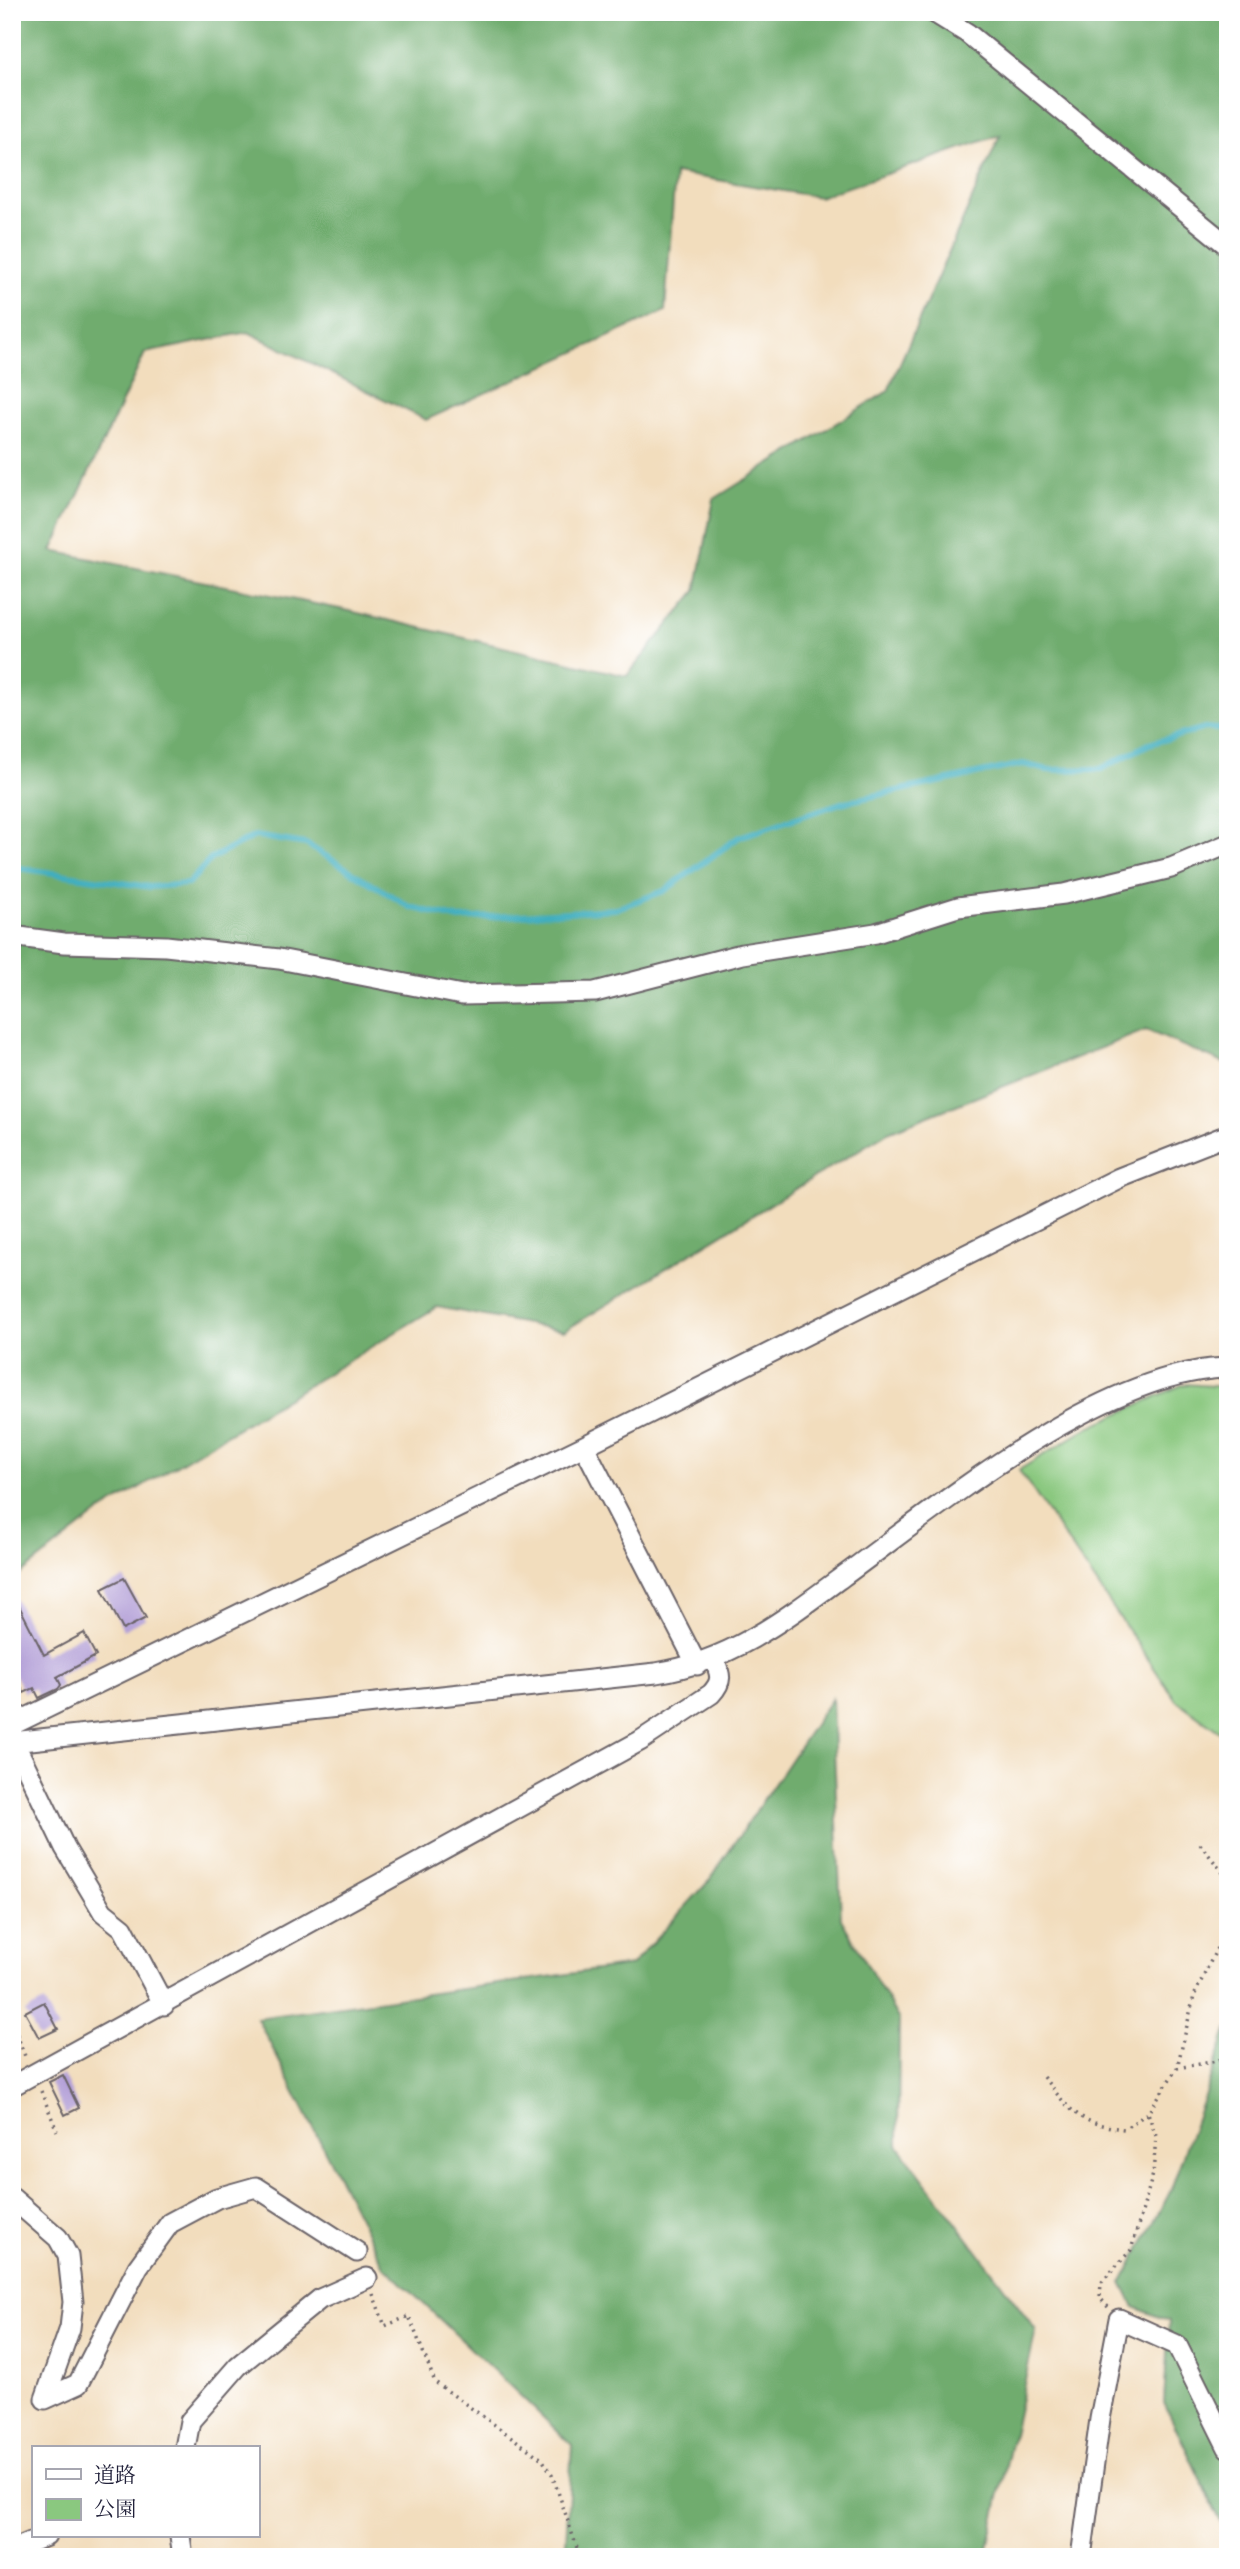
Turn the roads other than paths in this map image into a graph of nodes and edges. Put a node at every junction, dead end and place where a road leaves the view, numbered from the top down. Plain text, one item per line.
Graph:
1 (933, 12) edge
2 (1228, 246) edge
3 (1228, 844) edge
4 (12, 936) edge
5 (1228, 1135) edge
6 (1228, 1368) edge
7 (584, 1446) junction
8 (706, 1662) junction
9 (13, 1736) edge
10 (164, 2005) junction
11 (12, 2086) edge
12 (12, 2198) edge
13 (357, 2252) dead end
14 (368, 2278) road end
15 (185, 2446) edge
16 (1228, 2448) edge
17 (41, 2538) edge
18 (180, 2538) edge
19 (12, 2550) edge
20 (184, 2557) edge
21 (1082, 2557) edge

1 - 2 street
3 - 4 street
5 - 7 street
6 - 8 street
7 - 8 street
7 - 9 street
8 - 9 street
8 - 10 street
9 - 10 street
10 - 11 street
12 - 13 street
14 - 15 street
16 - 21 street
17 - 19 street
18 - 20 street

